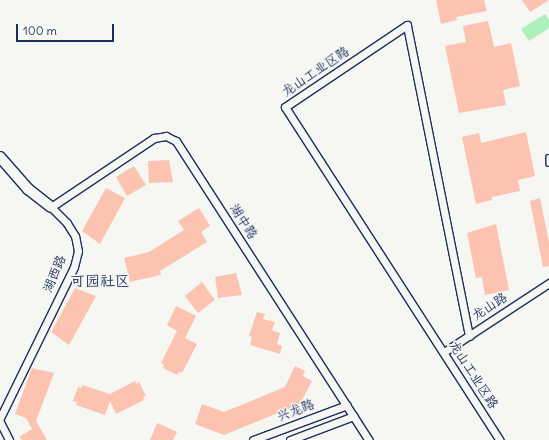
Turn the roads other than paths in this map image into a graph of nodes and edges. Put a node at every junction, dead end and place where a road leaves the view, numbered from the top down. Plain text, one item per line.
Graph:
1 (0, 157) edge
2 (549, 157) edge
3 (549, 164) edge
4 (51, 207) junction
5 (549, 283) edge
6 (469, 336) junction
7 (444, 352) junction
8 (347, 405) junction
9 (354, 416) junction
10 (0, 418) edge
11 (0, 422) edge
12 (10, 440) edge
13 (253, 440) edge
14 (290, 440) edge
15 (370, 440) edge
16 (500, 440) edge

1 - 4 street, 湖西路
2 - 3 lane
4 - 8 street, 湖中路
4 - 10 street, 湖西路
5 - 6 street, 龙山路
6 - 7 street, 龙山路
6 - 7 street, 龙山工业区路
7 - 16 street, 龙山工业区路
8 - 9 street, 湖中路
8 - 13 street, 兴龙路
9 - 14 street, 兴龙路
9 - 15 street, 湖中路
11 - 12 street

